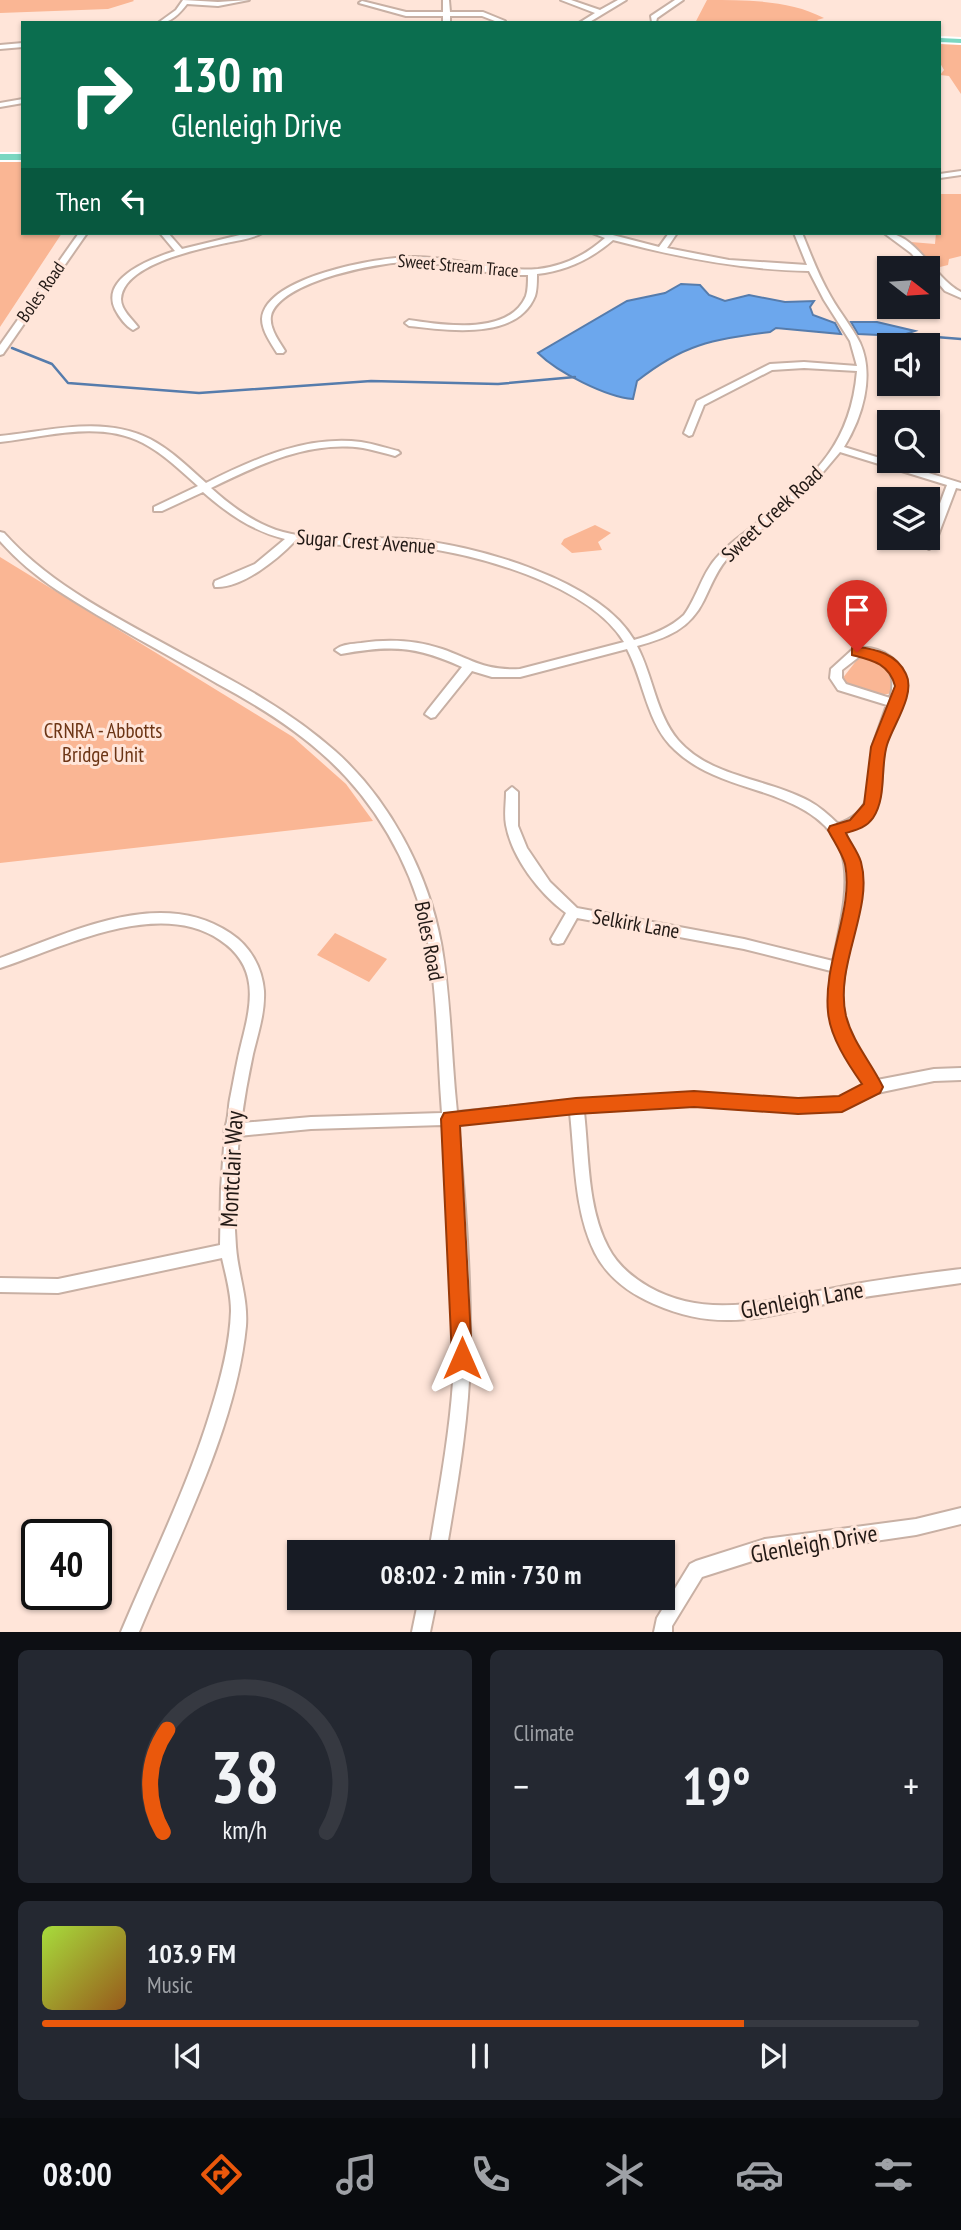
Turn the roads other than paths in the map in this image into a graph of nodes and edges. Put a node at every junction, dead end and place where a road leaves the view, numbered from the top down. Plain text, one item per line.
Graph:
1 (246, 0) edge
2 (446, 0) edge
3 (564, 0) edge
4 (617, 0) edge
5 (623, 0) edge
6 (680, 0) edge
7 (186, 1) edge
8 (362, 3) dead end
9 (587, 3) dead end
10 (600, 12) junction
11 (448, 14) junction
12 (163, 21) edge
13 (447, 21) edge
14 (501, 21) edge
15 (585, 21) edge
16 (654, 21) edge
17 (941, 40) edge
18 (961, 41) edge
19 (21, 45) edge
20 (0, 47) edge
21 (21, 101) edge
22 (0, 105) edge
23 (0, 157) edge
24 (21, 157) edge
25 (961, 173) edge
26 (941, 176) edge
27 (82, 235) edge
28 (166, 235) edge
29 (250, 235) edge
30 (604, 235) edge
31 (672, 235) edge
32 (799, 235) edge
33 (891, 235) edge
34 (611, 237) junction
35 (662, 249) junction
36 (181, 253) junction
37 (811, 268) junction
38 (533, 272) junction
39 (961, 295) edge
40 (409, 323) dead end
41 (133, 327) dead end
42 (280, 351) dead end
43 (0, 352) edge
44 (862, 369) junction
45 (689, 433) dead end
46 (0, 439) edge
47 (841, 449) junction
48 (395, 453) dead end
49 (956, 485) edge
50 (204, 487) junction
51 (158, 509) dead end
52 (940, 521) edge
53 (0, 535) edge
54 (292, 538) junction
55 (219, 584) dead end
56 (632, 643) junction
57 (341, 650) dead end
58 (468, 668) junction
59 (894, 703) junction
60 (431, 714) dead end
61 (512, 792) dead end
62 (836, 830) junction
63 (574, 912) junction
64 (558, 939) dead end
65 (0, 963) edge
66 (837, 967) junction
67 (961, 1074) edge
68 (874, 1087) junction
69 (576, 1106) junction
70 (450, 1119) junction
71 (231, 1130) junction
72 (228, 1250) junction
73 (961, 1276) edge
74 (0, 1285) edge
75 (961, 1516) edge
76 (439, 1540) edge
77 (426, 1610) edge
78 (130, 1632) edge
79 (421, 1632) edge
80 (663, 1632) edge

1 - 7 street
2 - 11 street
3 - 10 street
4 - 9 street
5 - 10 street
6 - 16 street
7 - 12 street
8 - 11 street
10 - 15 street
11 - 13 street
11 - 14 street
17 - 18 main road
19 - 20 street
21 - 22 street
23 - 24 main road
25 - 26 street
27 - 43 street, Boles Road
28 - 36 street
29 - 36 street
30 - 34 street
31 - 35 street
32 - 37 street, Sweet Creek Road
33 - 39 street
34 - 35 street
34 - 38 street, Sweet Stream Trace
35 - 37 street
36 - 41 street
37 - 44 street, Sweet Creek Road
38 - 40 street
38 - 42 street, Sweet Stream Trace
44 - 45 street
44 - 47 street, Sweet Creek Road
46 - 50 street, Sugar Crest Avenue
47 - 49 street
47 - 56 street, Sweet Creek Road
48 - 50 street
49 - 52 street
50 - 51 street
50 - 54 street, Sugar Crest Avenue
53 - 70 street, Boles Road
54 - 55 street
54 - 56 street, Sugar Crest Avenue
56 - 58 street, Sweet Creek Road
56 - 62 street, Sugar Crest Avenue
57 - 58 street, Sweet Creek Road
58 - 60 street
59 - 59 street
59 - 62 street
61 - 63 street, Selkirk Lane
62 - 66 street, Sugar Crest Avenue
63 - 64 street
63 - 66 street, Selkirk Lane
65 - 71 street, Montclair Way
66 - 68 street, Sugar Crest Avenue
67 - 68 street
68 - 69 street
69 - 70 street
69 - 73 street, Glenleigh Lane
70 - 71 street
70 - 76 street, Boles Road
71 - 72 street, Montclair Way
72 - 74 street
72 - 78 street, Montclair Way
75 - 80 street, Glenleigh Drive
77 - 79 street

